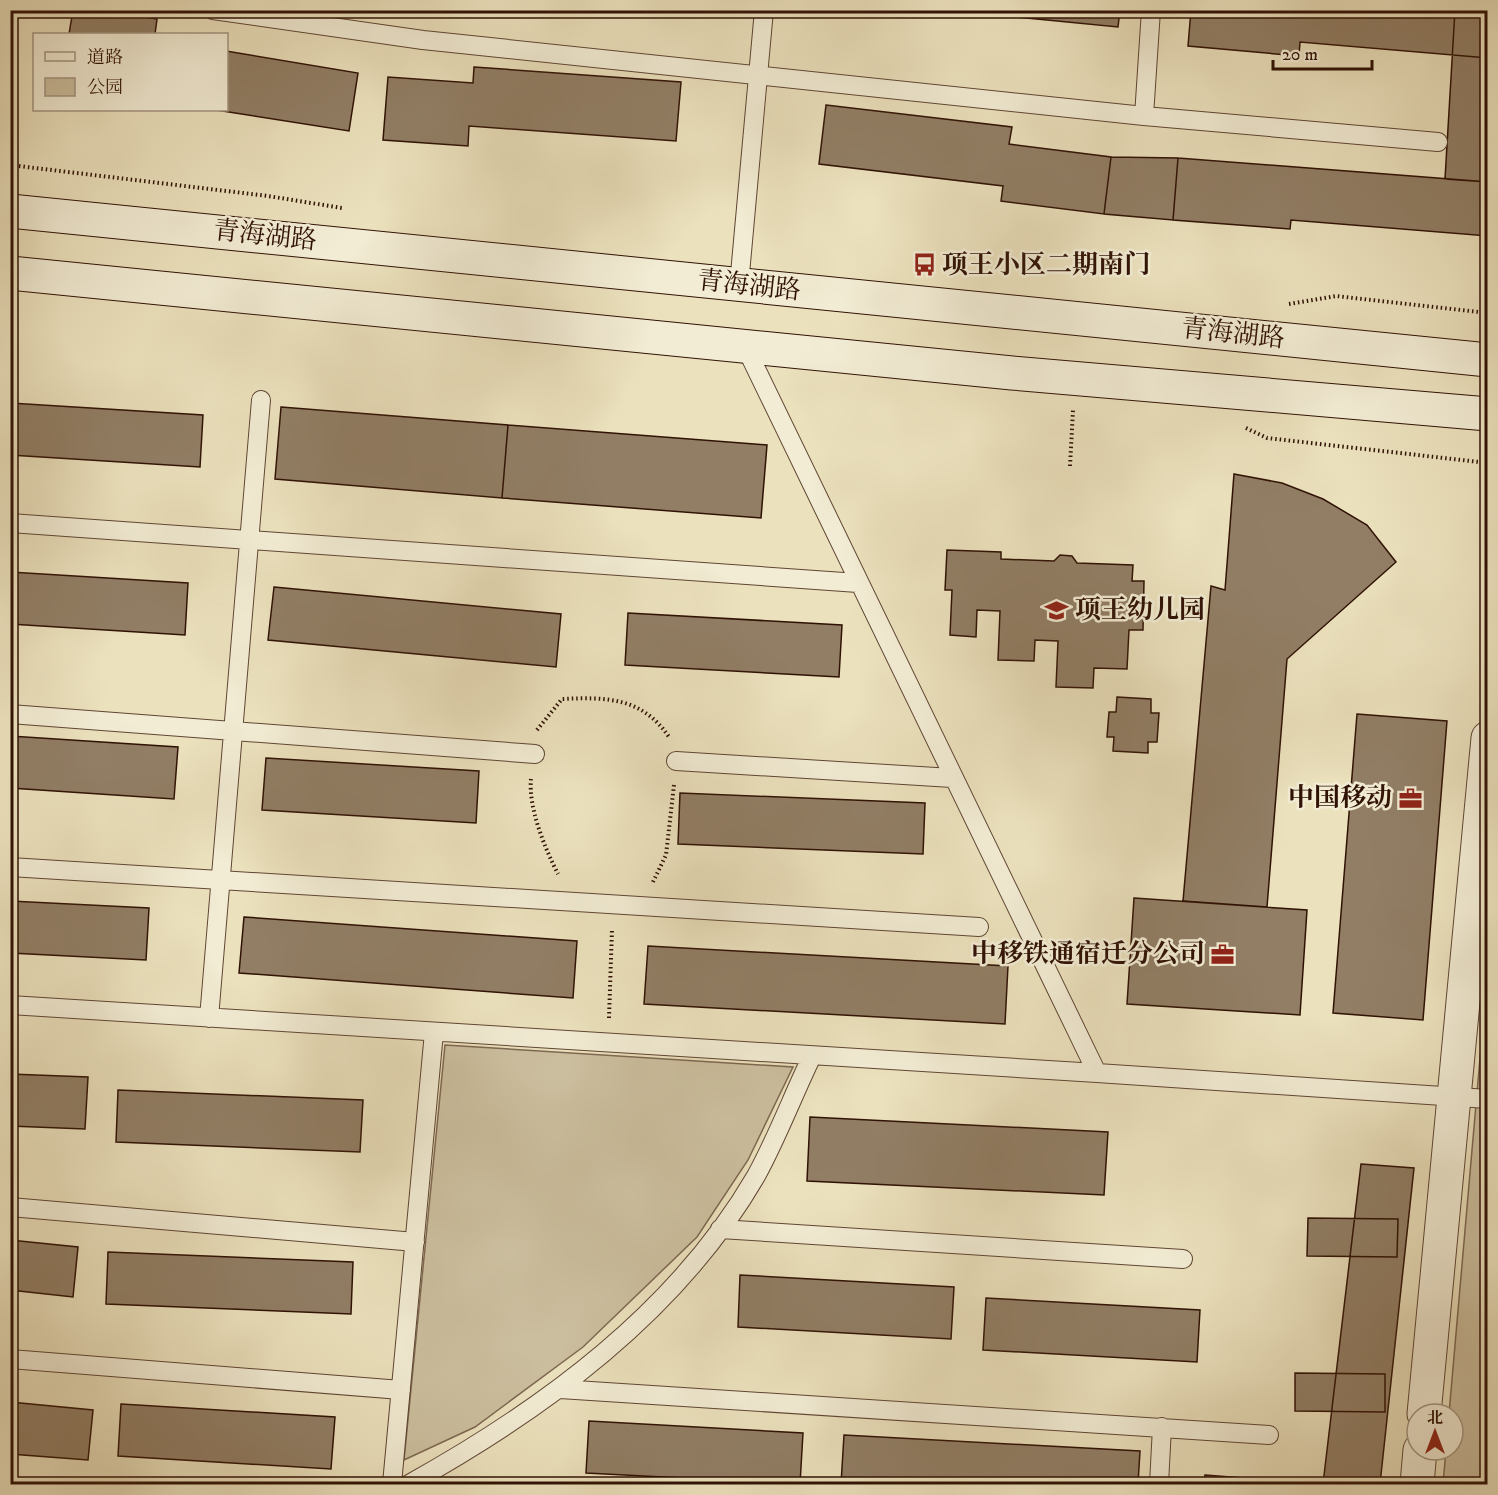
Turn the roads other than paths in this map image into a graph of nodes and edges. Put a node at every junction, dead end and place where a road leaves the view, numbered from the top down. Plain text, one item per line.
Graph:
1 (213, 10) edge
2 (764, 10) edge
3 (1151, 10) edge
4 (758, 73) junction
5 (1143, 116) junction
6 (1438, 142) dead end
7 (10, 211) edge
8 (10, 273) edge
9 (739, 285) junction
10 (746, 346) junction
11 (1488, 360) edge
12 (261, 400) dead end
13 (1488, 414) edge
14 (10, 523) edge
15 (249, 539) junction
16 (858, 583) junction
17 (10, 714) edge
18 (233, 730) junction
19 (1488, 738) edge
20 (534, 754) road end
21 (676, 761) road end
22 (952, 778) junction
23 (10, 867) edge
24 (221, 880) junction
25 (979, 927) dead end
26 (10, 1005) edge
27 (209, 1018) junction
28 (434, 1032) junction
29 (812, 1056) junction
30 (1097, 1073) junction
31 (1453, 1097) junction
32 (1488, 1099) edge
33 (10, 1207) edge
34 (720, 1229) junction
35 (415, 1242) junction
36 (1183, 1259) dead end
37 (10, 1359) edge
38 (560, 1389) junction
39 (401, 1390) junction
40 (1425, 1402) edge
41 (1162, 1427) junction
42 (1269, 1435) dead end
43 (1419, 1462) edge
44 (392, 1485) edge
45 (409, 1485) edge
46 (1159, 1485) edge
47 (1417, 1485) edge

1 - 4 lane
2 - 4 lane
3 - 5 lane
4 - 5 lane
4 - 9 lane
5 - 6 lane
7 - 9 main road, 青海湖路
8 - 10 main road
9 - 11 main road, 青海湖路
10 - 13 main road
10 - 16 lane
12 - 15 lane
14 - 15 lane
15 - 16 lane
15 - 18 lane
16 - 22 lane
17 - 18 lane
18 - 20 lane
18 - 24 lane
19 - 31 main road
21 - 22 lane
22 - 30 lane
23 - 24 lane
24 - 25 lane
24 - 27 lane
26 - 27 lane
27 - 28 lane
28 - 29 lane
28 - 35 lane
29 - 30 lane
29 - 34 lane
30 - 31 lane
31 - 32 lane
31 - 40 main road
33 - 35 lane
34 - 36 lane
34 - 38 lane
35 - 39 lane
37 - 39 lane
38 - 41 lane
38 - 45 lane
39 - 44 lane
41 - 42 lane
41 - 46 lane
43 - 47 main road

